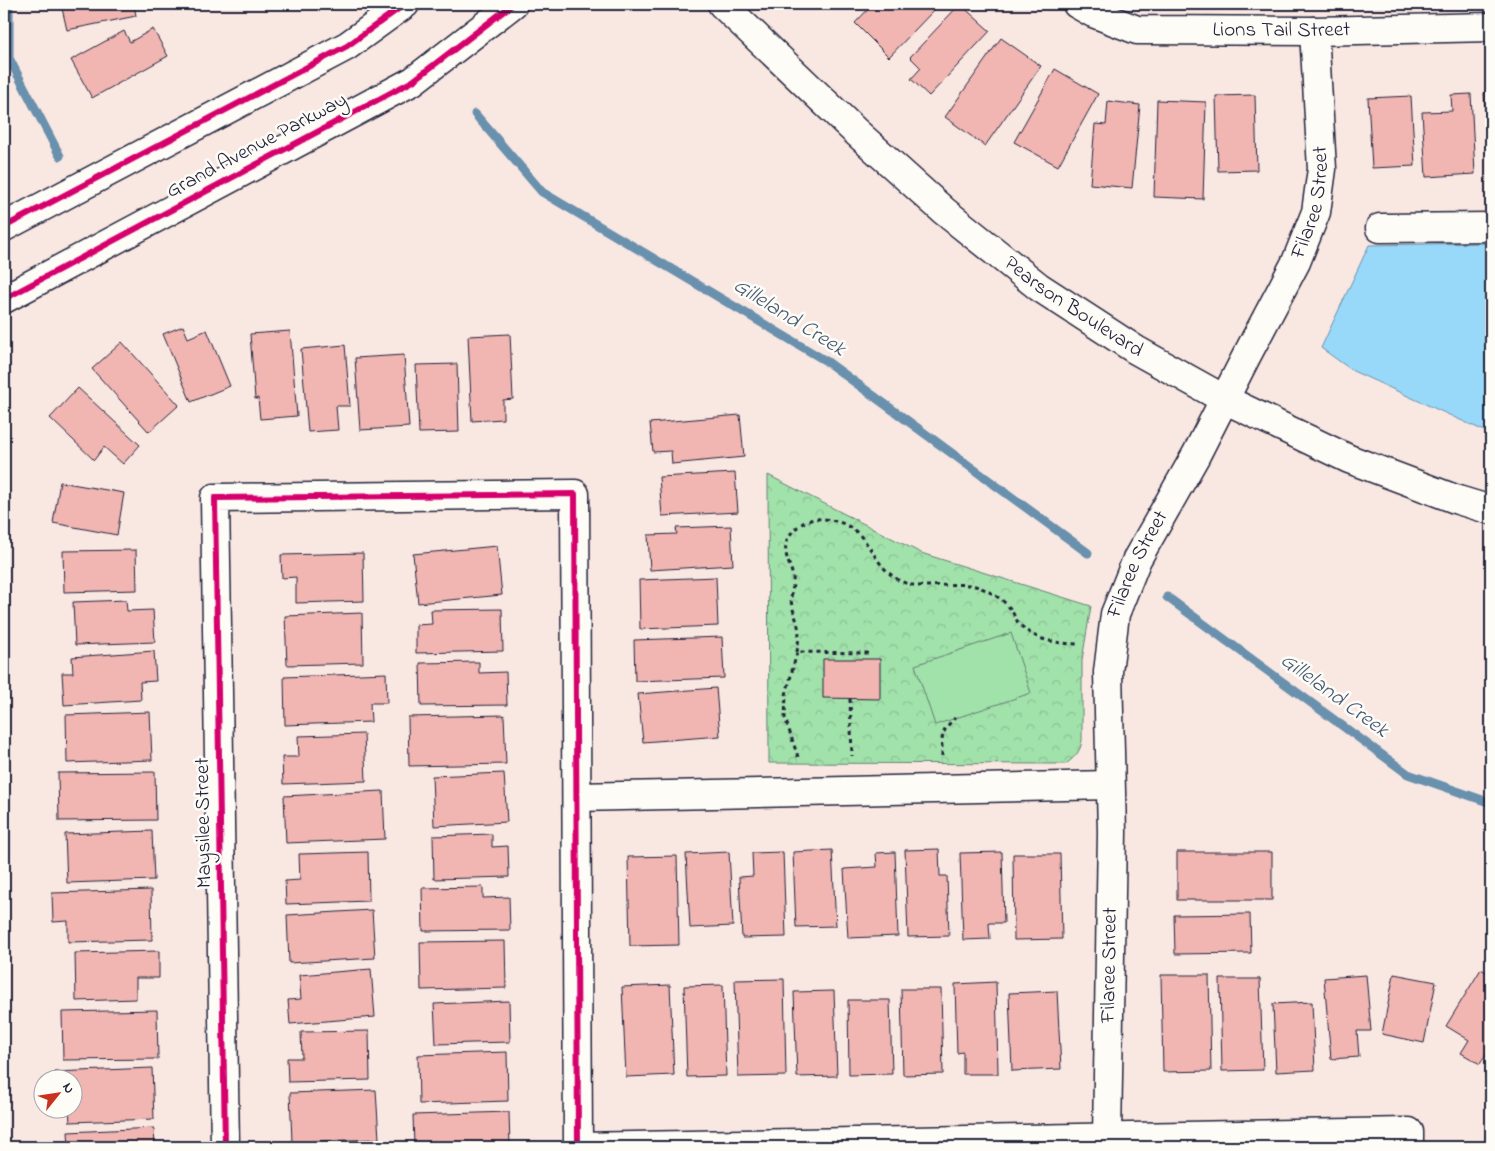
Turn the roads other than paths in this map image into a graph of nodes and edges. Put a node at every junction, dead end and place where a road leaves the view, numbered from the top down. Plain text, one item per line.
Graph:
1 (405, 4) edge
2 (514, 4) edge
3 (722, 4) edge
4 (1077, 4) edge
5 (1491, 27) edge
6 (1314, 31) junction
7 (4, 226) edge
8 (1491, 227) edge
9 (1380, 228) dead end
10 (4, 300) edge
11 (1224, 399) junction
12 (1491, 510) edge
13 (1110, 785) junction
14 (577, 796) junction
15 (1107, 1137) junction
16 (1409, 1140) edge
17 (225, 1147) edge
18 (578, 1147) edge

1 - 7 street
2 - 10 street, Grand Avenue Parkway
3 - 11 street, Pearson Boulevard
4 - 6 street, Lions Tail Street
5 - 6 street, Lions Tail Street
6 - 11 street, Filaree Street
8 - 9 street
11 - 12 street, Pearson Boulevard
11 - 13 street, Filaree Street
13 - 14 street
13 - 15 street, Filaree Street
14 - 17 street, Maysilee Street
14 - 18 street
15 - 16 street
15 - 18 street

